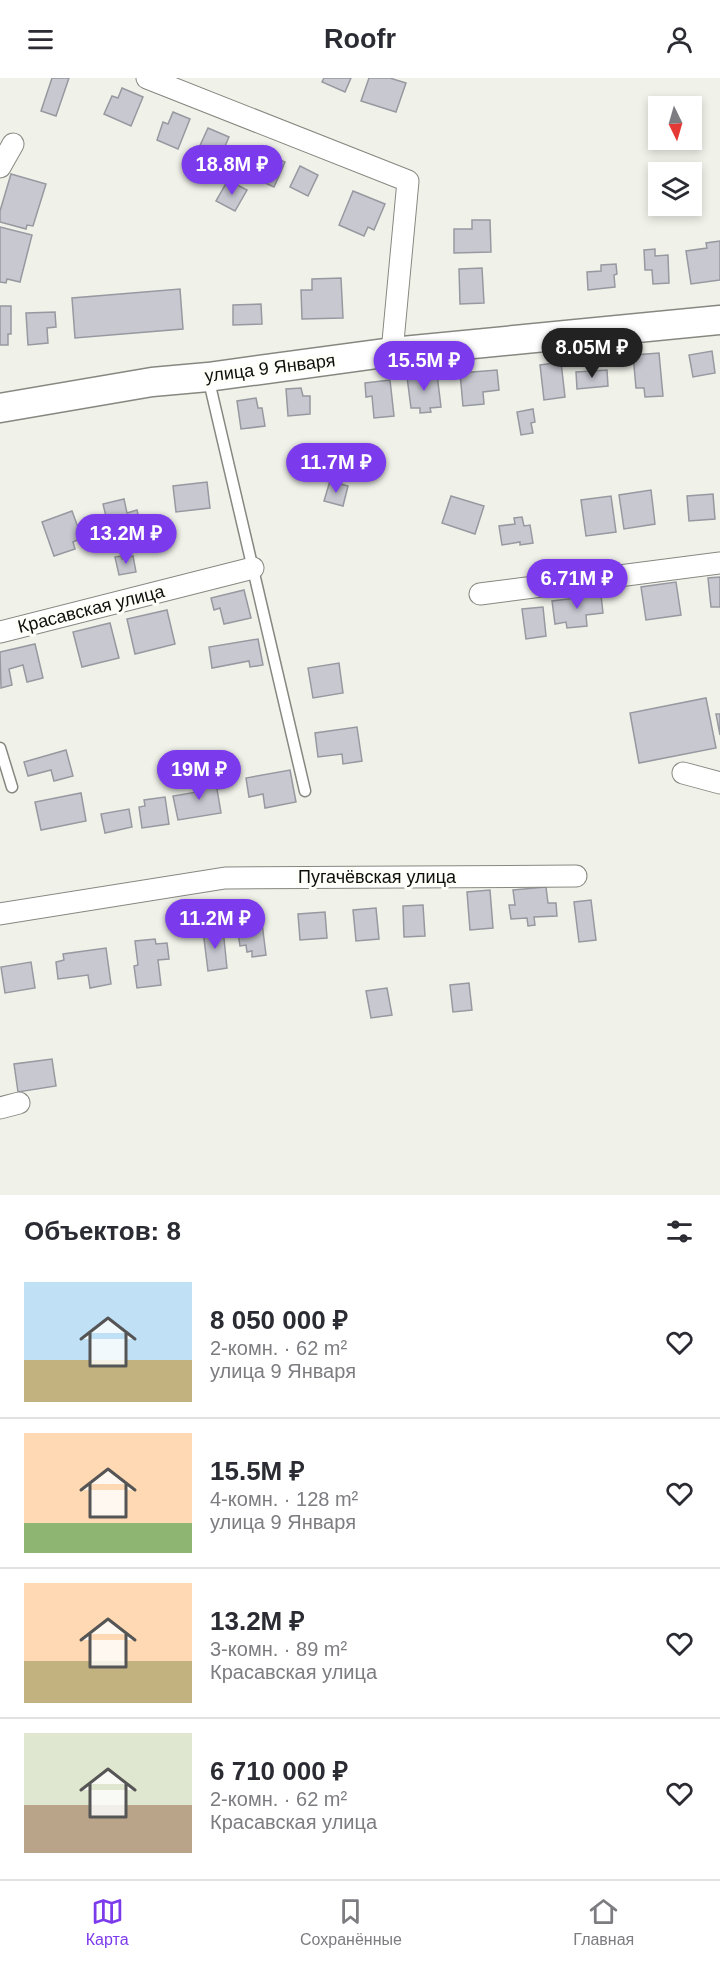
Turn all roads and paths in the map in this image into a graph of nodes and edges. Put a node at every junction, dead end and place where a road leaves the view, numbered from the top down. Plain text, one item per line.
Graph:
1 (147, 78) edge
2 (13, 144) dead end
3 (0, 167) edge
4 (720, 320) edge
5 (392, 352) junction
6 (208, 377) junction
7 (0, 408) edge
8 (720, 563) edge
9 (253, 568) junction
10 (480, 594) dead end
11 (0, 632) edge
12 (0, 748) edge
13 (683, 773) dead end
14 (720, 783) edge
15 (12, 787) dead end
16 (305, 791) dead end
17 (576, 876) dead end
18 (0, 914) edge

1 - 5 street
2 - 3 street
4 - 5 main road, улица 9 Января
5 - 6 main road, улица 9 Января
6 - 7 main road, улица 9 Января
6 - 9 lane
8 - 10 street
9 - 11 street, Красавская улица
9 - 16 lane
12 - 15 lane
13 - 14 street
17 - 18 street, Пугачёвская улица

